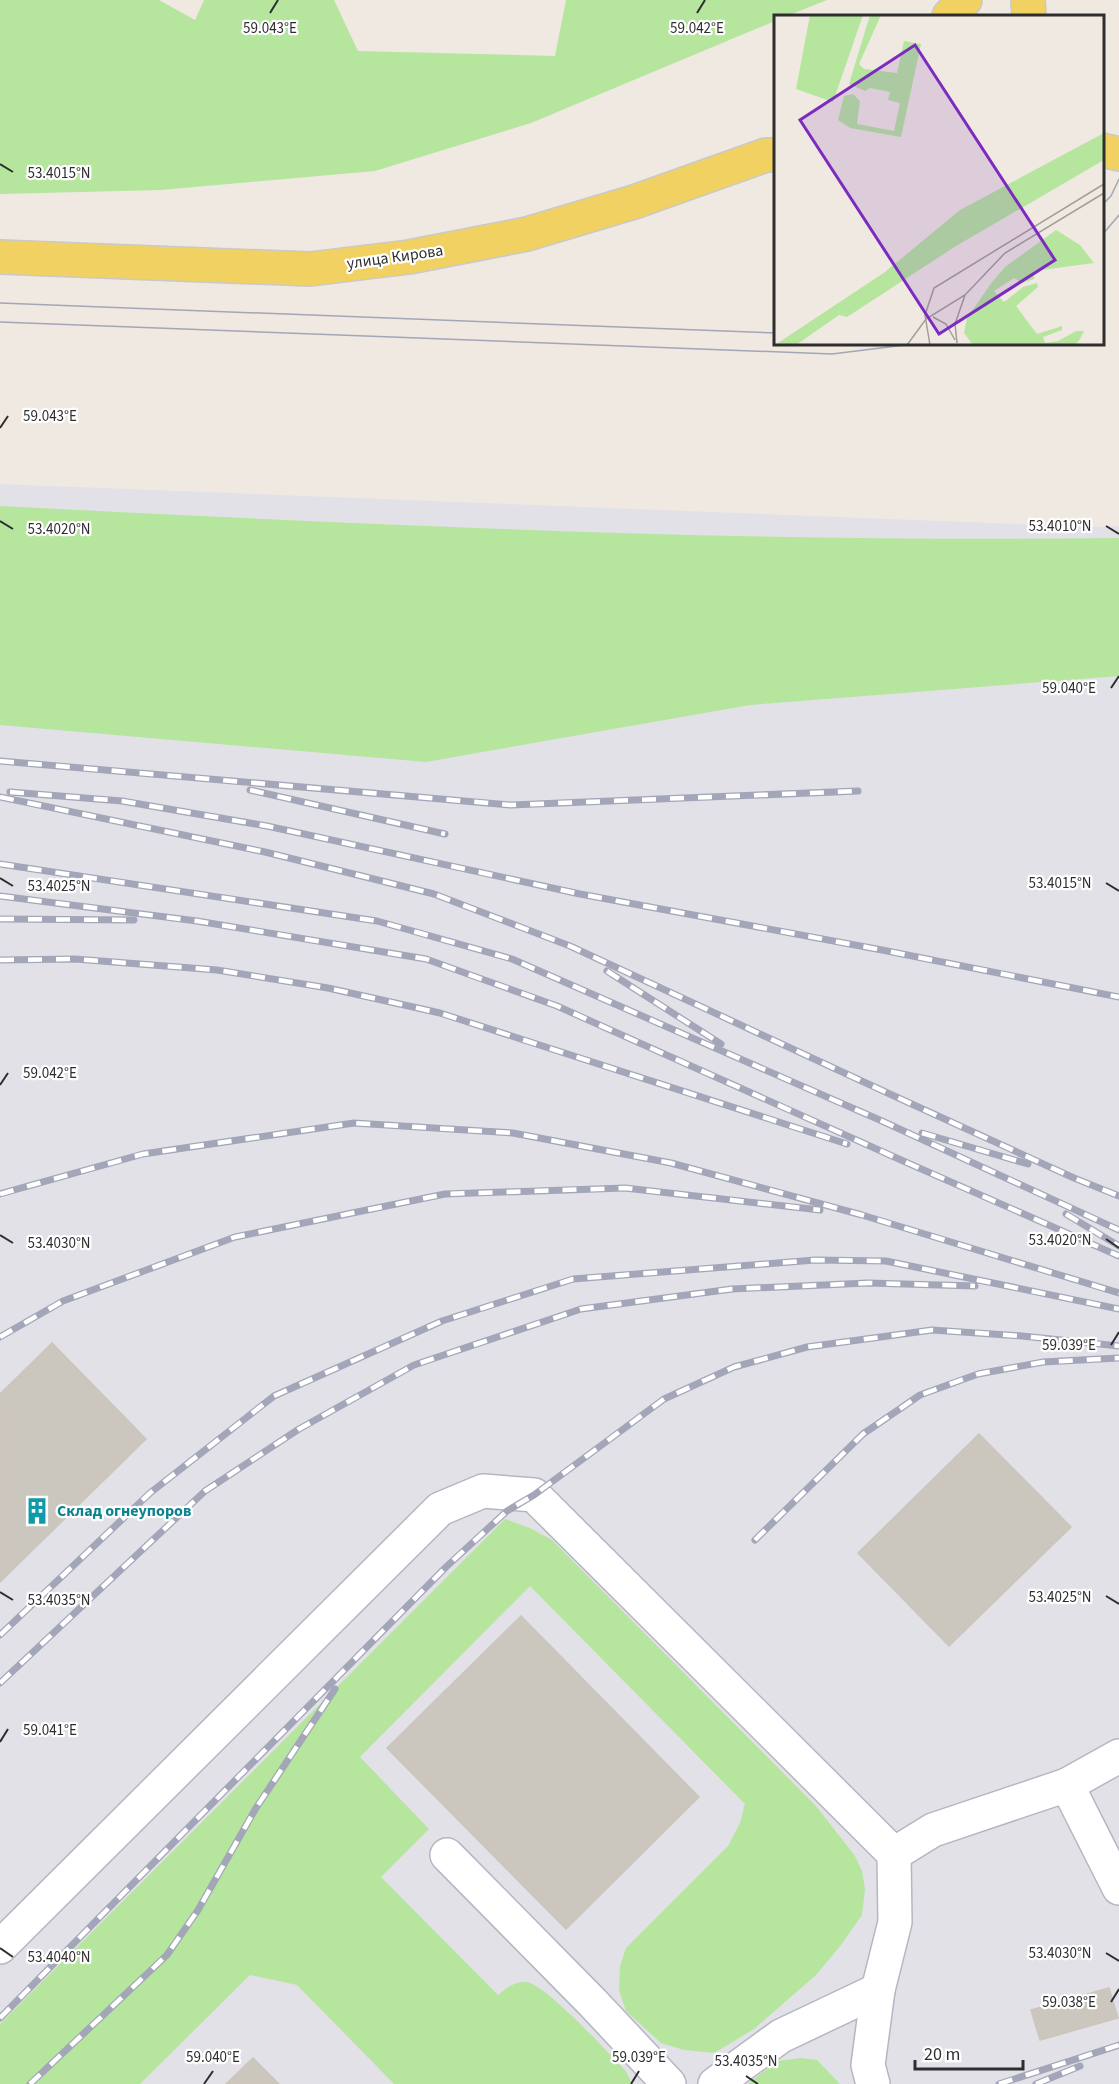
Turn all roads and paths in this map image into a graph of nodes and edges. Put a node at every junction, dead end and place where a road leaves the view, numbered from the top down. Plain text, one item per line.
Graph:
1 (964, 0) edge
2 (1028, 0) edge
3 (950, 15) edge
4 (1029, 15) edge
5 (1104, 150) edge
6 (772, 153) edge
7 (1119, 154) edge
8 (0, 257) edge
9 (1119, 1756) edge
10 (1067, 1785) junction
11 (894, 1854) junction
12 (447, 1855) dead end
13 (1119, 1888) edge
14 (0, 1947) edge
15 (878, 1990) junction
16 (669, 2084) edge
17 (716, 2084) edge
18 (873, 2084) edge

1 - 3 main road
2 - 4 main road
5 - 7 main road
6 - 8 main road, улица Кирова
9 - 10 lane
10 - 11 lane
10 - 13 lane
11 - 14 lane
11 - 15 lane
12 - 16 lane
15 - 17 lane
15 - 18 lane

